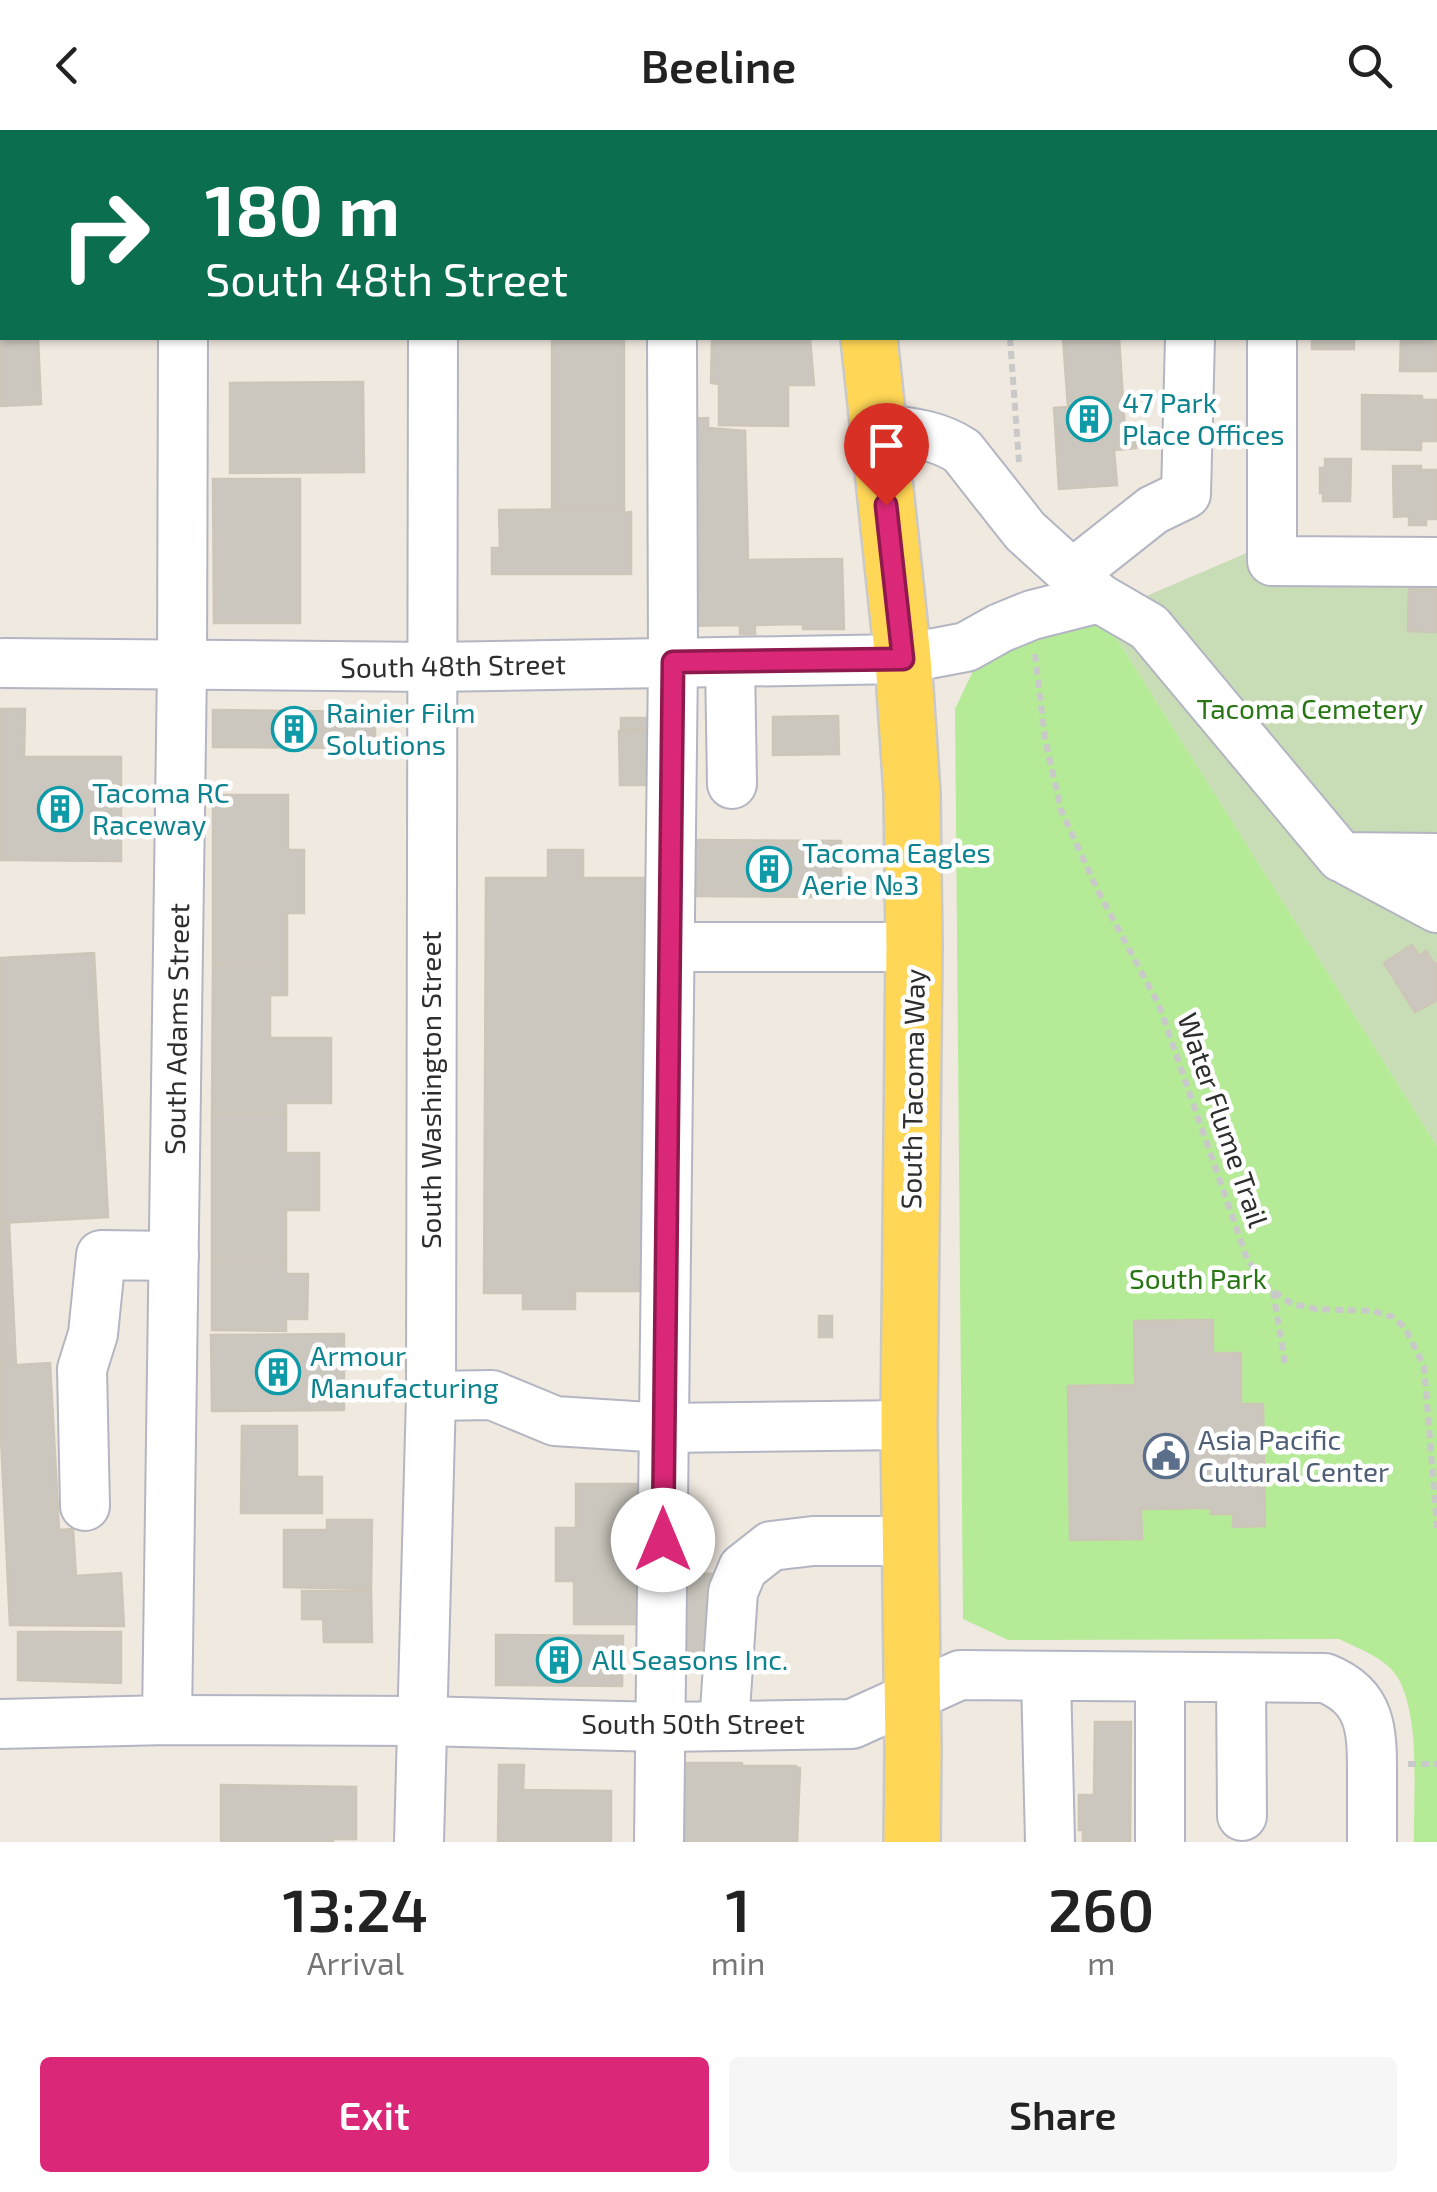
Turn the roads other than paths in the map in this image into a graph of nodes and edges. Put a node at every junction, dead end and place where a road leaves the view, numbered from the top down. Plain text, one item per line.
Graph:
1 (183, 340) edge
2 (433, 340) edge
3 (672, 340) edge
4 (870, 340) edge
5 (1190, 340) edge
6 (1272, 340) edge
7 (878, 428) junction
8 (1437, 562) edge
9 (1086, 586) junction
10 (903, 659) junction
11 (673, 662) junction
12 (730, 662) junction
13 (4, 664) dead end
14 (182, 667) junction
15 (432, 667) junction
16 (732, 784) dead end
17 (1342, 857) junction
18 (1437, 858) edge
19 (1437, 908) edge
20 (914, 946) junction
21 (670, 947) junction
22 (174, 1256) junction
23 (430, 1396) junction
24 (910, 1425) junction
25 (664, 1428) junction
26 (85, 1506) dead end
27 (910, 1541) junction
28 (1046, 1676) junction
29 (1160, 1678) junction
30 (1241, 1678) junction
31 (912, 1698) junction
32 (168, 1720) junction
33 (422, 1721) junction
34 (0, 1724) edge
35 (724, 1724) junction
36 (661, 1727) junction
37 (1242, 1816) dead end
38 (419, 1842) edge
39 (659, 1842) edge
40 (912, 1842) edge
41 (1050, 1842) edge
42 (1160, 1842) edge
43 (1372, 1842) edge

1 - 14 street, South Adams Street
2 - 15 street, South Washington Street
3 - 11 street
4 - 7 main road, South Tacoma Way
5 - 9 street
6 - 8 street
7 - 9 street
7 - 10 main road, South Tacoma Way
9 - 10 street, South 48th Street
9 - 17 street
10 - 12 street, South 48th Street
10 - 20 main road, South Tacoma Way
11 - 12 street, South 48th Street
11 - 15 street, South 48th Street
11 - 21 street
12 - 16 street
13 - 14 street, South 48th Street
14 - 15 street, South 48th Street
14 - 22 street, South Adams Street
15 - 23 street, South Washington Street
17 - 18 street
17 - 19 street
20 - 21 street
20 - 24 main road, South Tacoma Way
21 - 25 street
22 - 26 street
22 - 32 street, South Adams Street
23 - 25 street
23 - 33 street, South Washington Street
24 - 25 street
24 - 27 main road, South Tacoma Way
25 - 36 street
27 - 31 main road, South Tacoma Way
27 - 35 street
28 - 29 street, South 50th Street
28 - 31 street, South 50th Street
28 - 41 street
29 - 30 street, South 50th Street
29 - 42 street
30 - 37 street
30 - 43 street, South 50th Street
31 - 35 street, South 50th Street
31 - 40 main road, South Tacoma Way
32 - 33 street, South 50th Street
32 - 34 street, South 50th Street
33 - 36 street, South 50th Street
33 - 38 street, South Washington Street
35 - 36 street, South 50th Street
36 - 39 street

